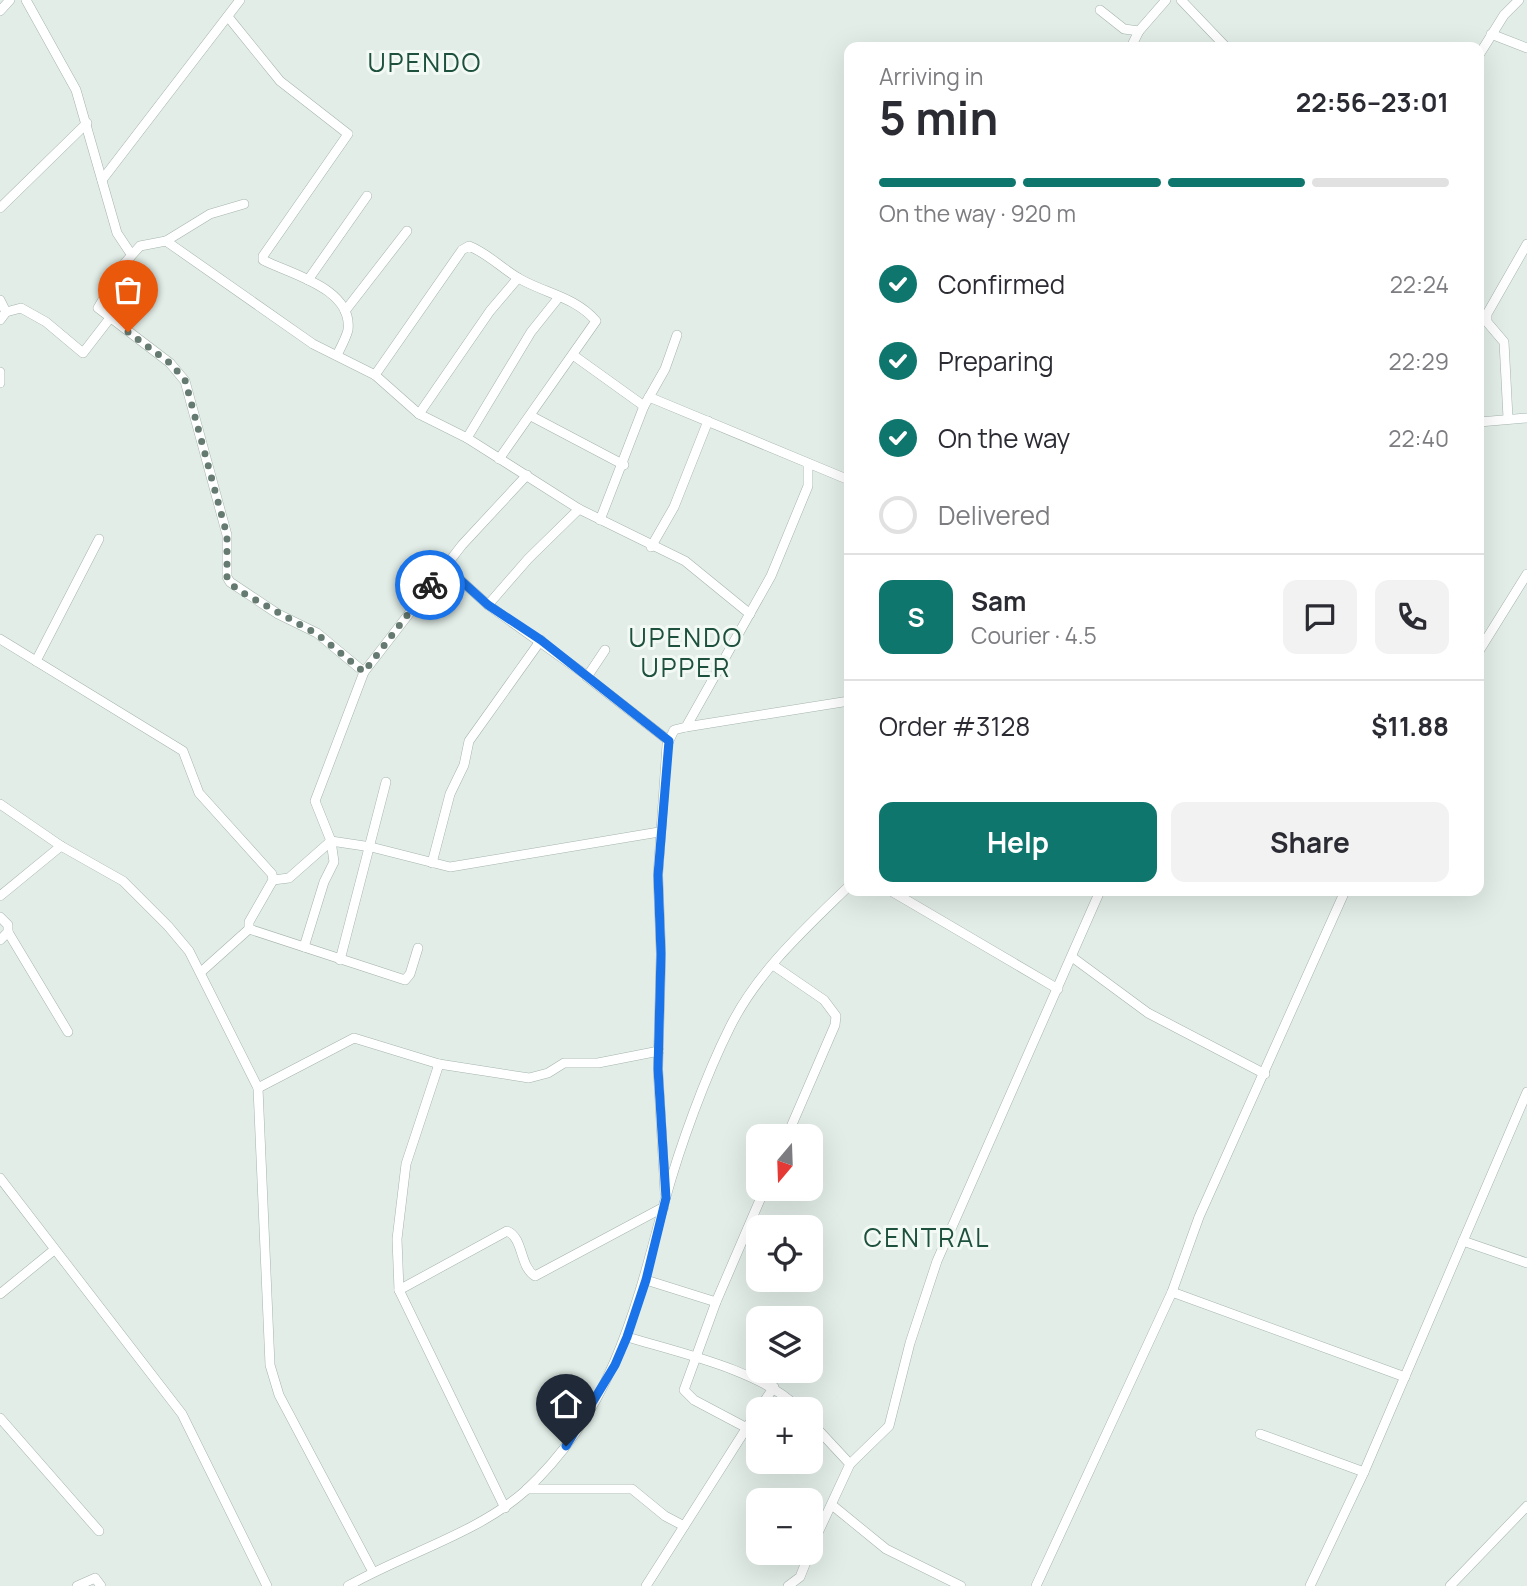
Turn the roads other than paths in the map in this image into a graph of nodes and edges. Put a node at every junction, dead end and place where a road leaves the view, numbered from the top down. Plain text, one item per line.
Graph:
1 (10, 0) edge
2 (26, 0) edge
3 (240, 0) edge
4 (1166, 0) edge
5 (1181, 0) edge
6 (1519, 0) edge
7 (1100, 10) dead end
8 (0, 11) edge
9 (229, 18) junction
10 (1139, 31) junction
11 (1491, 34) junction
12 (1134, 42) edge
13 (1221, 42) edge
14 (1484, 46) edge
15 (1527, 48) edge
16 (87, 123) junction
17 (102, 180) junction
18 (367, 196) dead end
19 (244, 204) dead end
20 (0, 208) edge
21 (407, 231) dead end
22 (166, 241) junction
23 (1527, 244) edge
24 (131, 254) junction
25 (518, 278) junction
26 (308, 280) junction
27 (559, 297) junction
28 (0, 300) edge
29 (345, 311) junction
30 (3, 316) edge
31 (110, 318) junction
32 (677, 335) dead end
33 (337, 355) junction
34 (573, 355) junction
35 (0, 372) edge
36 (375, 374) junction
37 (0, 383) edge
38 (649, 397) junction
39 (644, 406) junction
40 (419, 414) junction
41 (531, 416) junction
42 (1508, 418) junction
43 (1527, 418) edge
44 (708, 421) junction
45 (1484, 421) edge
46 (467, 438) junction
47 (499, 459) junction
48 (808, 464) junction
49 (624, 465) junction
50 (527, 475) junction
51 (844, 478) edge
52 (579, 509) junction
53 (600, 520) junction
54 (99, 539) dead end
55 (651, 547) junction
56 (445, 566) junction
57 (1527, 574) edge
58 (488, 605) junction
59 (750, 614) junction
60 (0, 639) edge
61 (541, 640) junction
62 (1484, 643) edge
63 (605, 650) dead end
64 (36, 661) junction
65 (364, 672) junction
66 (586, 675) junction
67 (844, 702) edge
68 (685, 727) junction
69 (669, 741) junction
70 (386, 782) dead end
71 (0, 804) edge
72 (659, 832) junction
73 (331, 841) junction
74 (61, 846) junction
75 (371, 847) junction
76 (432, 863) junction
77 (273, 880) junction
78 (844, 891) edge
79 (0, 896) edge
80 (900, 896) edge
81 (1098, 896) edge
82 (1343, 896) edge
83 (0, 917) edge
84 (249, 929) junction
85 (8, 932) junction
86 (0, 940) edge
87 (304, 947) junction
88 (418, 948) dead end
89 (1072, 957) junction
90 (341, 960) junction
91 (773, 965) junction
92 (201, 972) junction
93 (1058, 989) junction
94 (68, 1032) dead end
95 (659, 1051) junction
96 (439, 1064) junction
97 (1265, 1074) junction
98 (258, 1088) junction
99 (1527, 1092) edge
100 (792, 1124) edge
101 (0, 1178) edge
102 (759, 1201) edge
103 (665, 1202) junction
104 (1463, 1241) junction
105 (54, 1250) junction
106 (1527, 1263) edge
107 (646, 1280) junction
108 (399, 1290) junction
109 (1172, 1292) junction
110 (0, 1294) edge
111 (716, 1302) junction
112 (627, 1337) junction
113 (694, 1357) junction
114 (1405, 1377) junction
115 (774, 1387) junction
116 (767, 1397) edge
117 (785, 1397) edge
118 (0, 1418) edge
119 (746, 1427) joint
120 (1260, 1434) dead end
121 (823, 1435) edge
122 (850, 1464) junction
123 (1364, 1472) junction
124 (527, 1489) junction
125 (832, 1505) junction
126 (1527, 1506) edge
127 (505, 1508) junction
128 (823, 1524) edge
129 (684, 1526) junction
130 (99, 1531) dead end
131 (805, 1565) edge
132 (373, 1572) junction
133 (954, 1584) edge
134 (77, 1586) edge
135 (101, 1586) edge
136 (267, 1586) edge
137 (348, 1586) edge
138 (646, 1586) edge
139 (788, 1586) edge
140 (1036, 1586) edge
141 (1310, 1586) edge
142 (1450, 1586) edge

1 - 8 street
2 - 16 street
3 - 9 street
4 - 10 street
5 - 13 street
6 - 11 street
7 - 10 street
9 - 17 street
9 - 26 street
10 - 12 street
11 - 14 street
11 - 15 street
16 - 17 street
16 - 20 street
17 - 24 street
18 - 26 street
19 - 22 street
21 - 29 street
22 - 24 street
22 - 33 street
23 - 42 street
24 - 31 street
25 - 27 street
25 - 36 street
25 - 40 street
26 - 29 street
27 - 34 street
27 - 46 street
28 - 30 street
29 - 33 street
30 - 31 street
31 - 65 street
32 - 38 street
33 - 36 street
34 - 39 street
34 - 41 street
35 - 37 street
36 - 40 street
38 - 39 street
38 - 44 street
39 - 49 street
40 - 46 street
41 - 47 street
41 - 49 street
42 - 43 street
42 - 45 street
44 - 48 street
44 - 55 street
46 - 47 street
47 - 50 street
48 - 51 street
48 - 59 street
49 - 53 street
50 - 52 street
50 - 56 street
52 - 53 street
52 - 58 street
53 - 55 street
54 - 64 street
55 - 59 street
56 - 58 street
56 - 65 street
57 - 62 street
58 - 61 street
59 - 68 street
60 - 64 street
61 - 66 street
61 - 76 street
63 - 66 street
64 - 77 street
65 - 73 street
66 - 69 street
67 - 68 street
68 - 69 street
69 - 72 street
70 - 75 street
71 - 74 street
72 - 76 street
72 - 95 street
73 - 75 street
73 - 77 street
73 - 87 street
74 - 79 street
74 - 92 street
75 - 76 street
75 - 90 street
77 - 84 street
78 - 91 street
80 - 93 street
81 - 89 street
82 - 97 street
83 - 85 street
84 - 87 street
84 - 92 street
85 - 86 street
85 - 94 street
87 - 90 street
88 - 90 street
89 - 93 street
89 - 97 street
91 - 100 street
91 - 103 street
92 - 98 street
93 - 122 street
95 - 96 street
95 - 103 street
96 - 98 street
96 - 108 street
97 - 109 street
98 - 132 street
99 - 104 street
101 - 105 street
102 - 111 street
103 - 107 street
103 - 108 street
104 - 106 street
104 - 114 street
105 - 110 street
105 - 136 street
107 - 111 street
107 - 112 street
108 - 127 street
109 - 114 street
109 - 140 street
111 - 113 street
112 - 113 street
112 - 124 street
113 - 115 street
113 - 119 street
114 - 123 street
115 - 116 street
115 - 117 street
118 - 130 street
119 - 129 street
120 - 123 street
121 - 122 street
122 - 125 street
123 - 141 street
124 - 127 street
124 - 129 street
125 - 128 street
125 - 133 street
126 - 142 street
127 - 132 street
129 - 138 street
131 - 139 street
132 - 137 street
134 - 135 street

